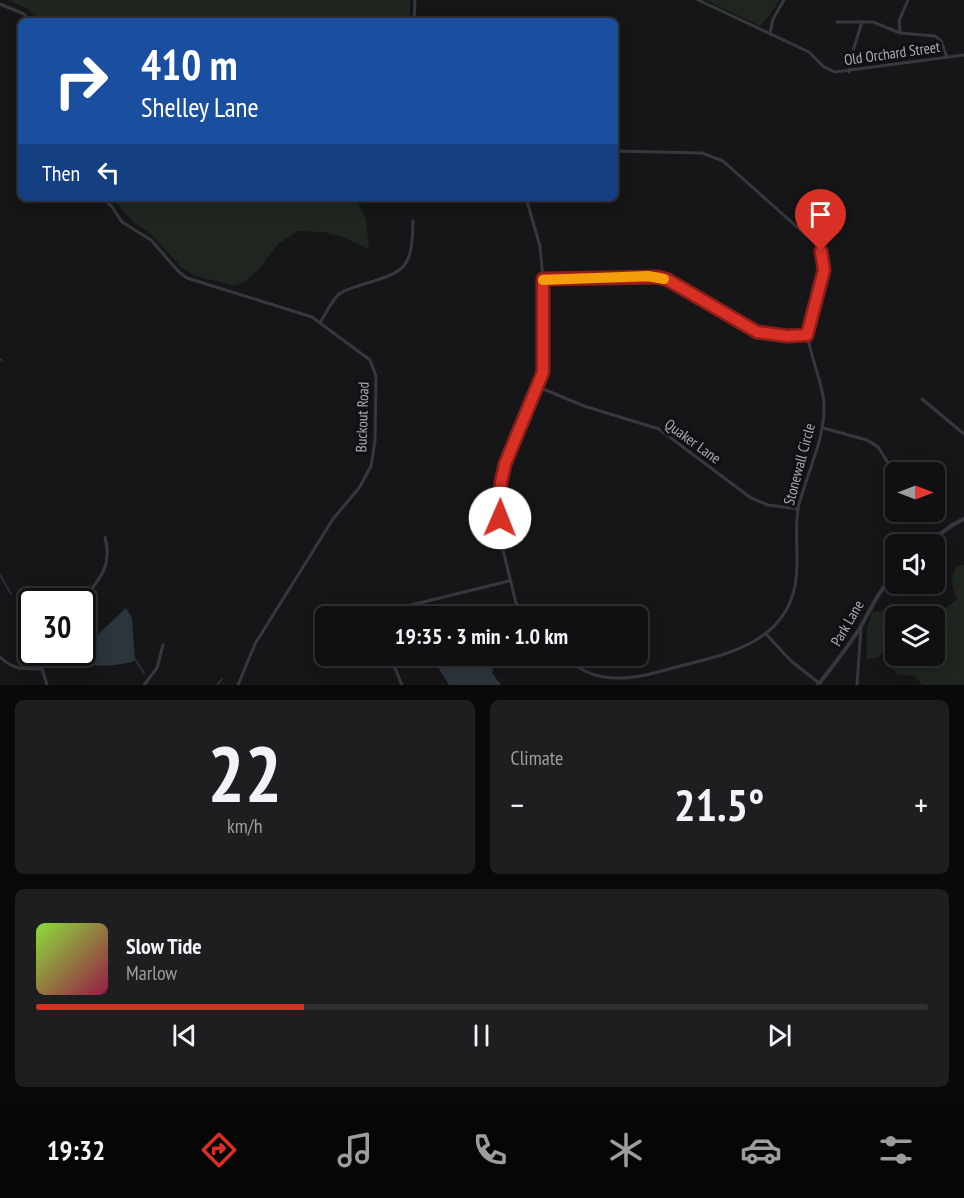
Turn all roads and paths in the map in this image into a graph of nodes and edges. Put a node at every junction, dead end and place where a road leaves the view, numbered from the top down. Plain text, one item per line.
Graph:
1 (415, 0) edge
2 (698, 0) edge
3 (784, 0) edge
4 (908, 0) edge
5 (0, 4) edge
6 (27, 18) edge
7 (414, 18) edge
8 (837, 22) dead end
9 (862, 22) junction
10 (900, 33) junction
11 (770, 34) junction
12 (964, 55) edge
13 (946, 57) junction
14 (849, 72) junction
15 (618, 151) edge
16 (106, 201) edge
17 (527, 201) edge
18 (413, 221) dead end
19 (543, 279) junction
20 (320, 322) junction
21 (807, 335) junction
22 (536, 387) junction
23 (922, 399) dead end
24 (823, 428) junction
25 (964, 434) edge
26 (888, 462) edge
27 (798, 509) junction
28 (964, 519) edge
29 (940, 534) edge
30 (105, 537) dead end
31 (509, 581) junction
32 (885, 586) edge
33 (92, 588) edge
34 (407, 606) edge
35 (519, 606) edge
36 (861, 625) junction
37 (766, 634) junction
38 (163, 645) dead end
39 (0, 657) edge
40 (42, 666) edge
41 (394, 666) edge
42 (576, 666) edge
43 (42, 669) junction
44 (819, 684) edge
45 (47, 685) edge
46 (144, 685) edge
47 (238, 685) edge
48 (402, 685) edge
49 (857, 685) edge

1 - 7 street
2 - 11 street, Old Orchard Street
3 - 11 street
4 - 10 street
5 - 6 street
8 - 9 street
9 - 10 street
9 - 14 street
10 - 13 street
11 - 14 street, Old Orchard Street
12 - 13 street, Old Orchard Street
13 - 14 street, Old Orchard Street
15 - 21 street, Stonewall Circle
16 - 20 street, Buckout Road
17 - 19 street
18 - 20 street
19 - 21 street
19 - 22 street
20 - 47 street, Buckout Road
21 - 24 street, Stonewall Circle
22 - 27 street, Quaker Lane
22 - 31 street
23 - 25 street
24 - 26 street
24 - 27 street, Stonewall Circle
27 - 37 street, Stonewall Circle
28 - 29 street
30 - 33 street
31 - 34 street
31 - 35 street
32 - 36 street, Park Lane
36 - 44 street, Park Lane
36 - 49 street
37 - 42 street, Stonewall Circle
37 - 44 street
38 - 46 street
39 - 43 street
40 - 43 street
41 - 48 street
43 - 45 street

